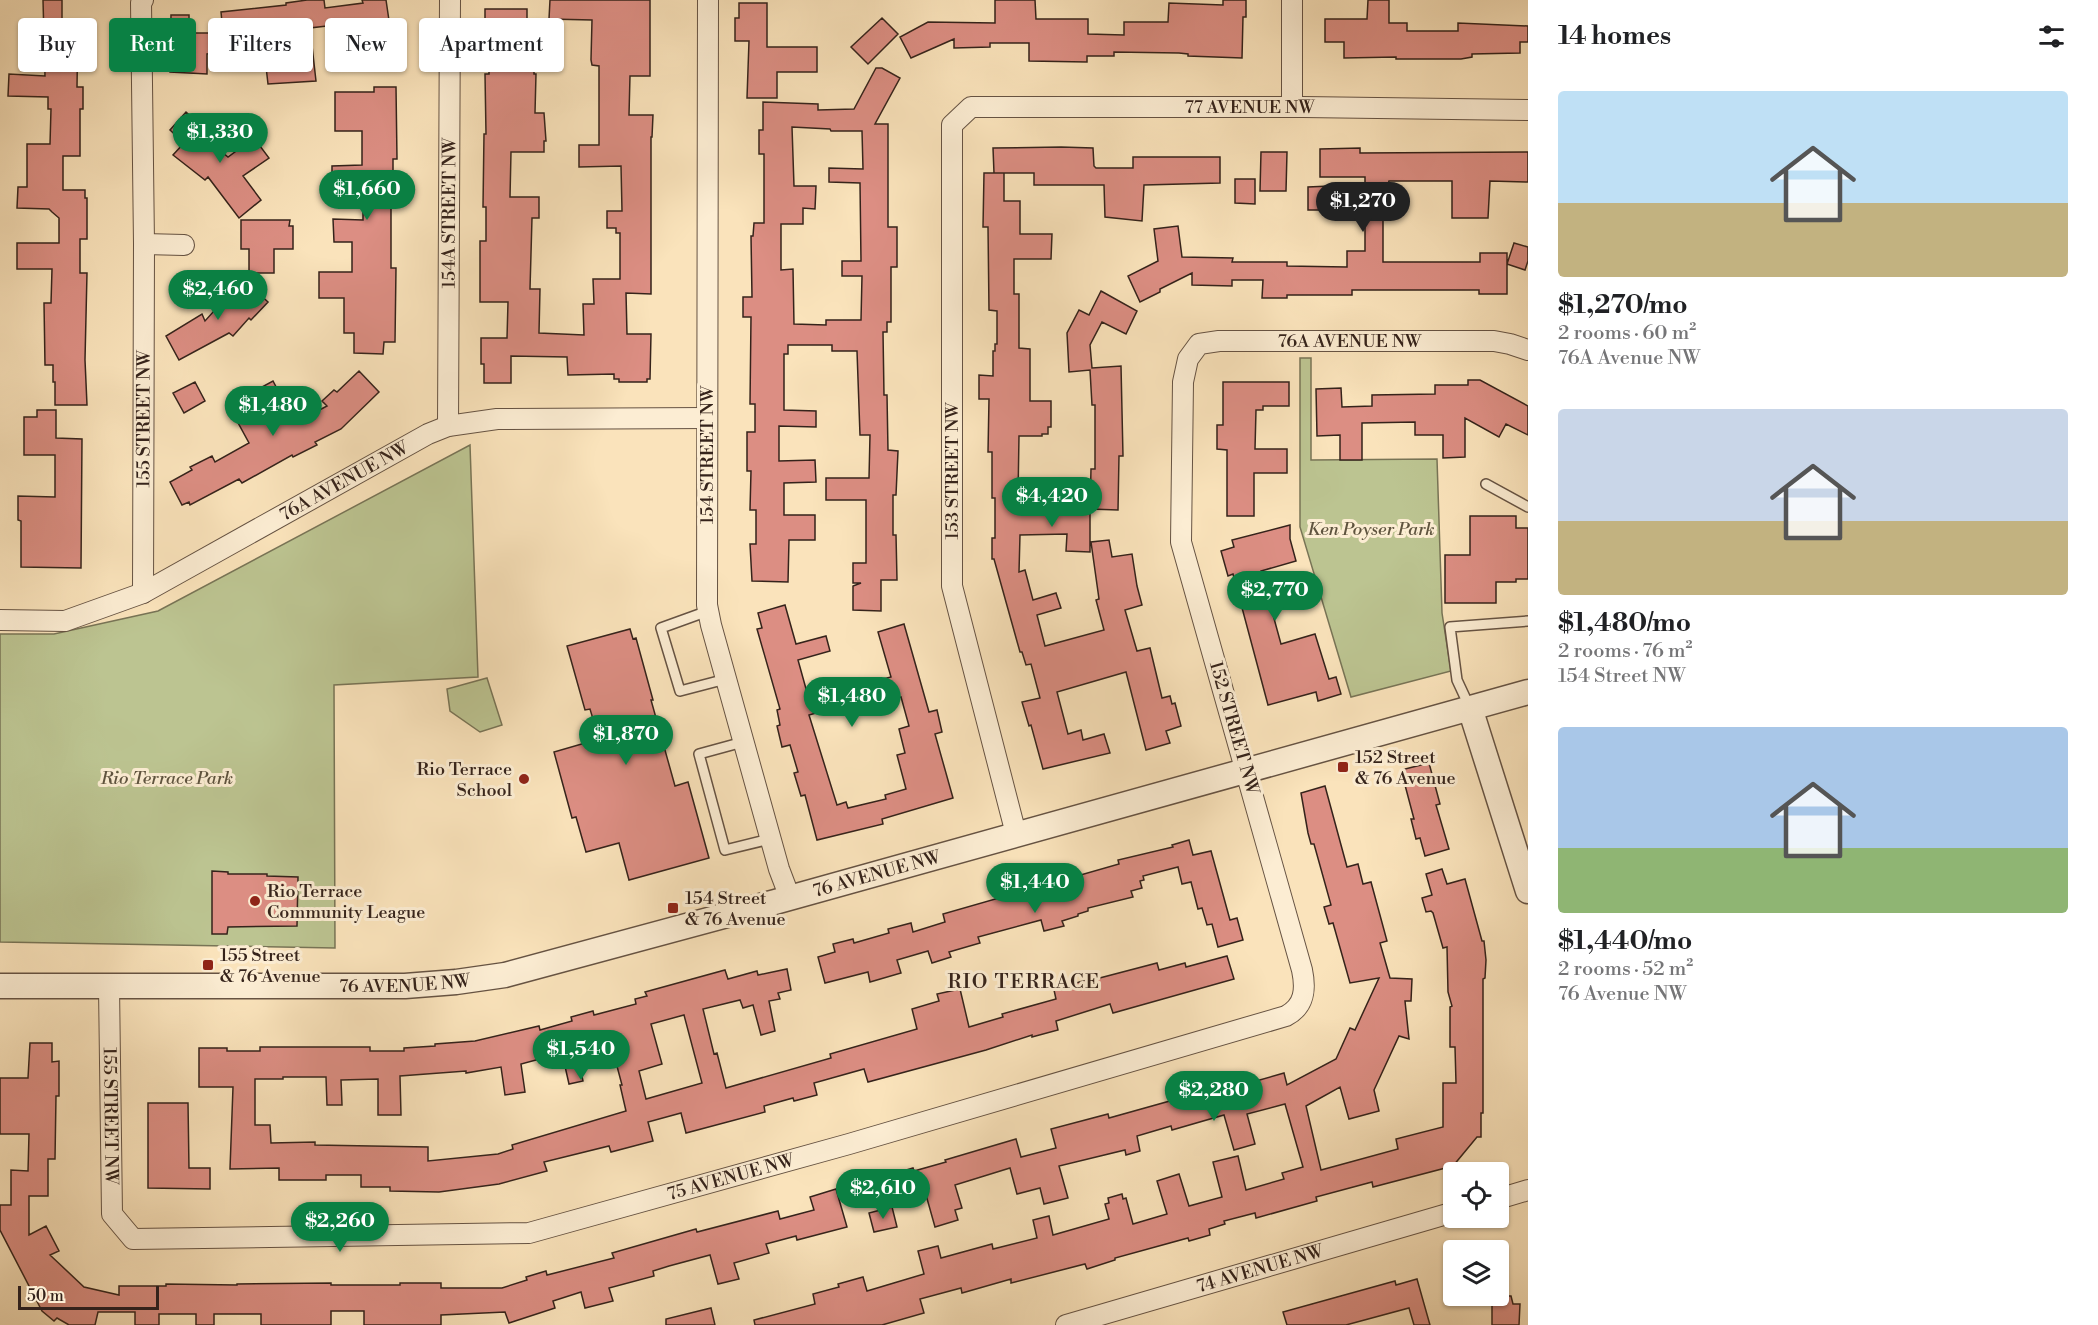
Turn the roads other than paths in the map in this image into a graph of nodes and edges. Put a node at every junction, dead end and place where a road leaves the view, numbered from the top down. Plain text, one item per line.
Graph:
1 (143, 0) edge
2 (450, 0) edge
3 (708, 0) edge
4 (1292, 0) edge
5 (971, 107) joint
6 (1292, 107) junction
7 (1528, 110) edge
8 (144, 244) junction
9 (184, 245) dead end
10 (1519, 347) edge
11 (1193, 351) joint
12 (707, 418) junction
13 (448, 426) junction
14 (1486, 484) dead end
15 (1528, 507) edge
16 (143, 593) junction
17 (708, 611) junction
18 (0, 620) edge
19 (1528, 621) edge
20 (726, 680) junction
21 (1528, 692) edge
22 (1470, 708) junction
23 (743, 742) junction
24 (1246, 770) junction
25 (1016, 834) junction
26 (770, 838) junction
27 (1528, 891) edge
28 (790, 898) junction
29 (0, 986) edge
30 (108, 986) junction
31 (1303, 996) joint
32 (1528, 1190) edge
33 (1509, 1196) edge
34 (1443, 1215) edge
35 (133, 1239) joint
36 (1066, 1325) edge

1 - 8 street, 155 STREET NW
2 - 13 street, 154A STREET NW
3 - 12 street, 154 STREET NW
4 - 6 street
5 - 6 street, 77 AVENUE NW
5 - 25 street, 153 STREET NW
6 - 7 street, 77 AVENUE NW
8 - 9 street
8 - 16 street, 155 STREET NW
10 - 11 street, 76A AVENUE NW
11 - 24 street, 152 STREET NW
12 - 13 street, 76A AVENUE NW
12 - 17 street, 154 STREET NW
13 - 16 street, 76A AVENUE NW
14 - 15 lane
16 - 18 street, 76A AVENUE NW
17 - 20 street, 154 STREET NW
17 - 20 lane
19 - 22 lane
20 - 23 street, 154 STREET NW
21 - 22 street, 76 AVENUE NW
22 - 24 street, 76 AVENUE NW
22 - 27 street
23 - 26 street, 154 STREET NW
23 - 26 lane
24 - 25 street, 76 AVENUE NW
24 - 31 street, 152 STREET NW
25 - 28 street, 76 AVENUE NW
26 - 28 street, 154 STREET NW
28 - 30 street, 76 AVENUE NW
29 - 30 street, 76 AVENUE NW
30 - 35 street, 155 STREET NW
31 - 35 street, 75 AVENUE NW
32 - 33 street
34 - 36 street, 74 AVENUE NW

